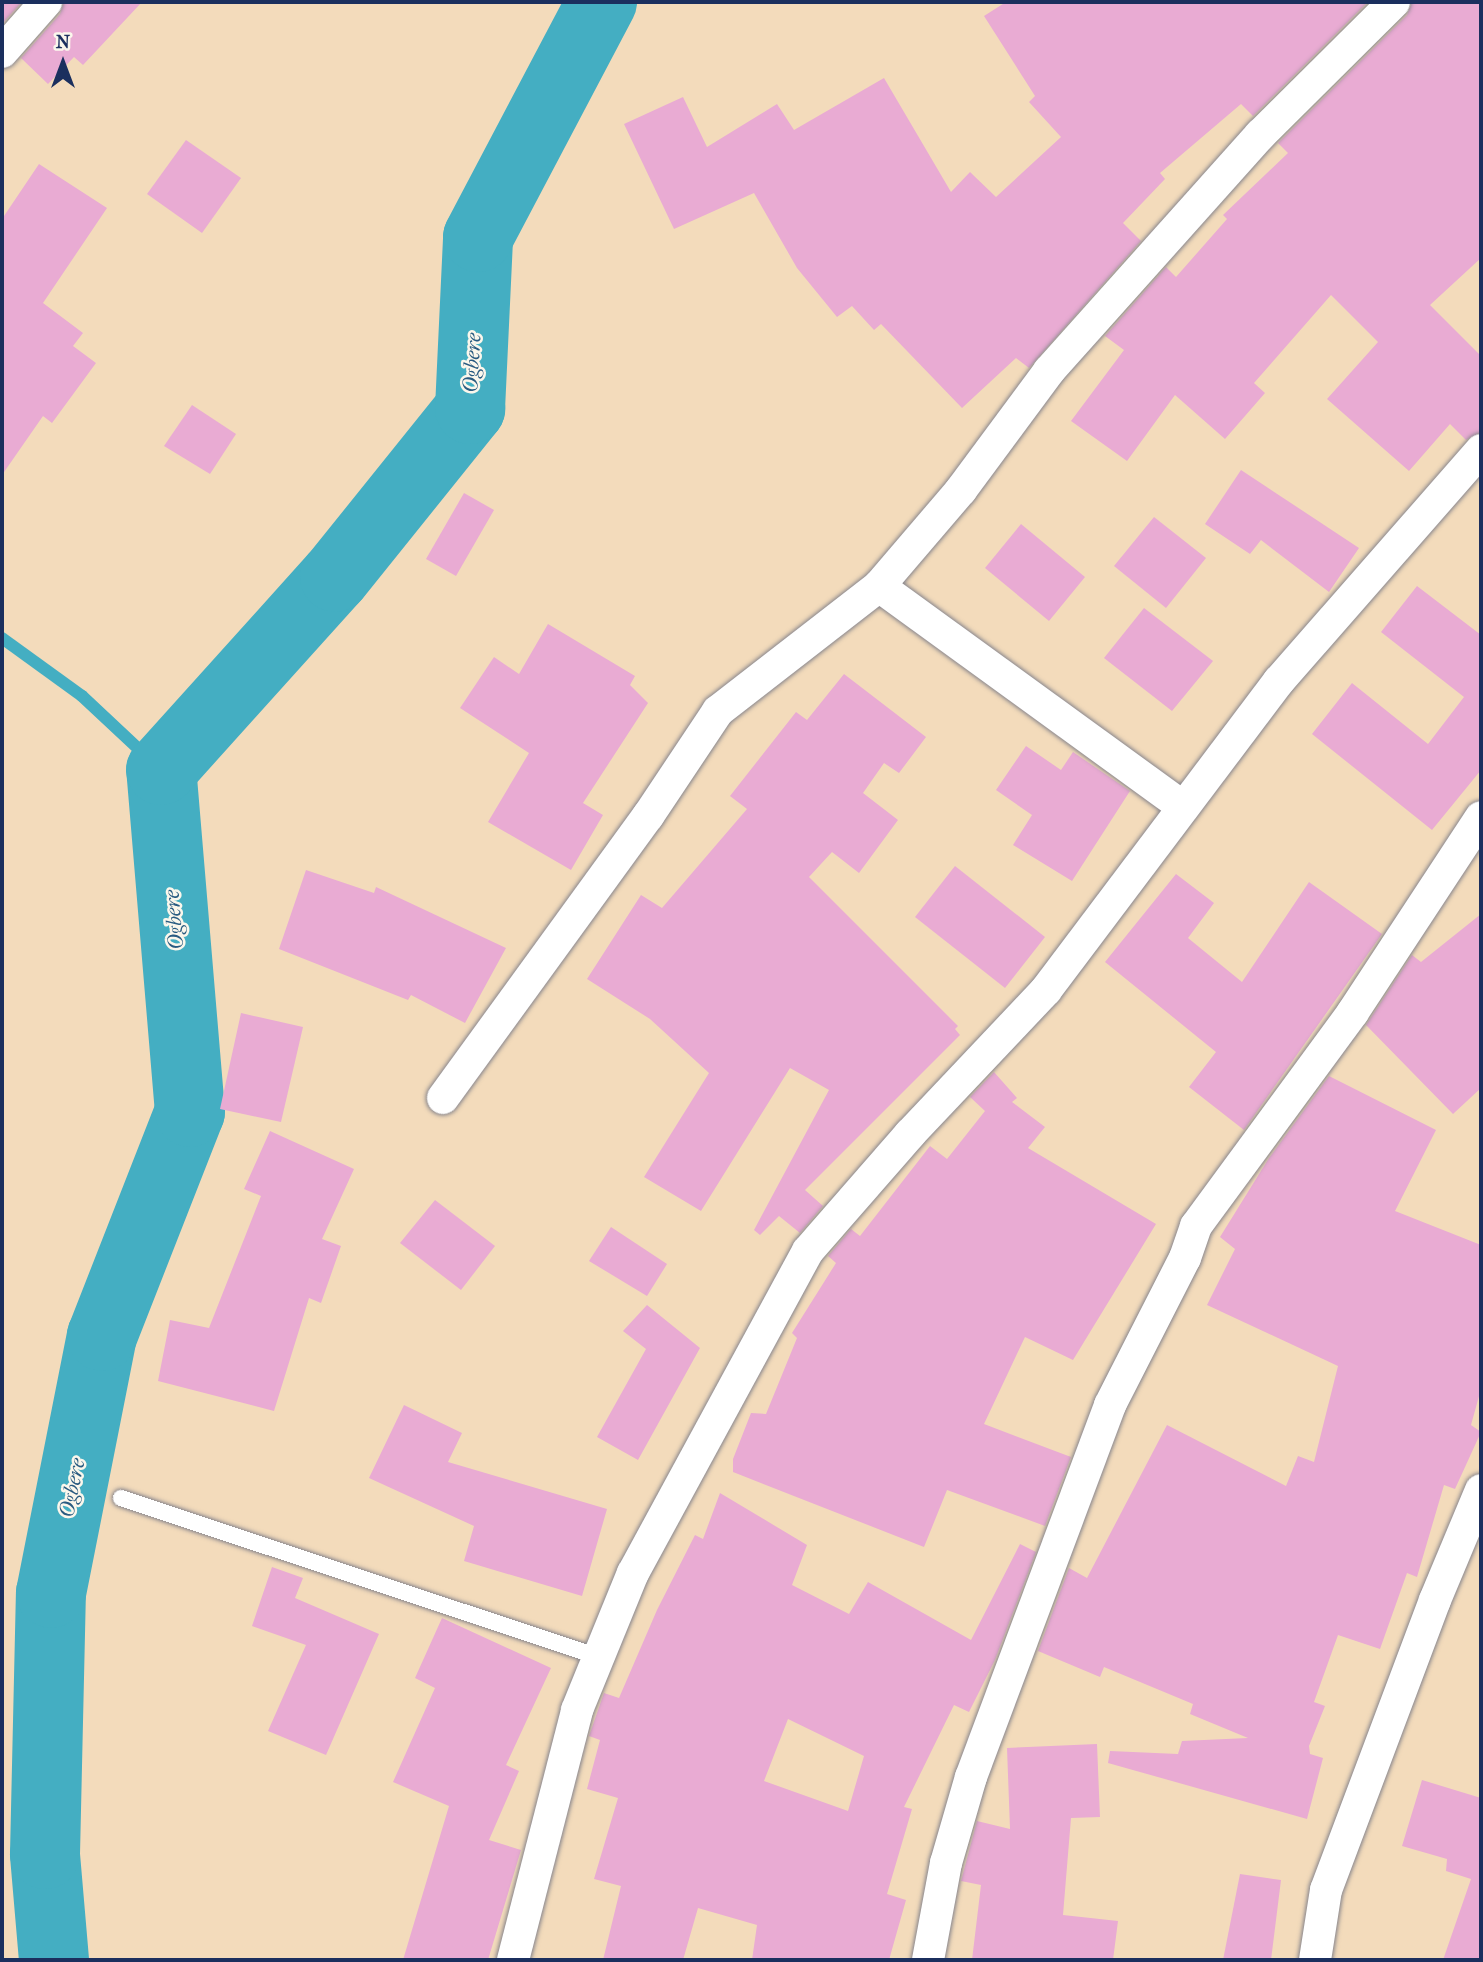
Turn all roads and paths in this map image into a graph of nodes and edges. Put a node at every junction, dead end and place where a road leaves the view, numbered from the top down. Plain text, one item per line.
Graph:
1 (46, 2) edge
2 (1394, 2) edge
3 (2, 52) edge
4 (1481, 450) edge
5 (879, 586) junction
6 (1183, 807) junction
7 (1481, 817) edge
8 (443, 1098) dead end
9 (1481, 1490) edge
10 (121, 1498) dead end
11 (599, 1657) junction
12 (513, 1960) edge
13 (928, 1960) edge
14 (1315, 1960) edge

1 - 3 street
2 - 5 street
4 - 6 street
5 - 6 street
5 - 8 street
6 - 11 street
7 - 13 street
9 - 14 street
10 - 11 lane
11 - 12 street

